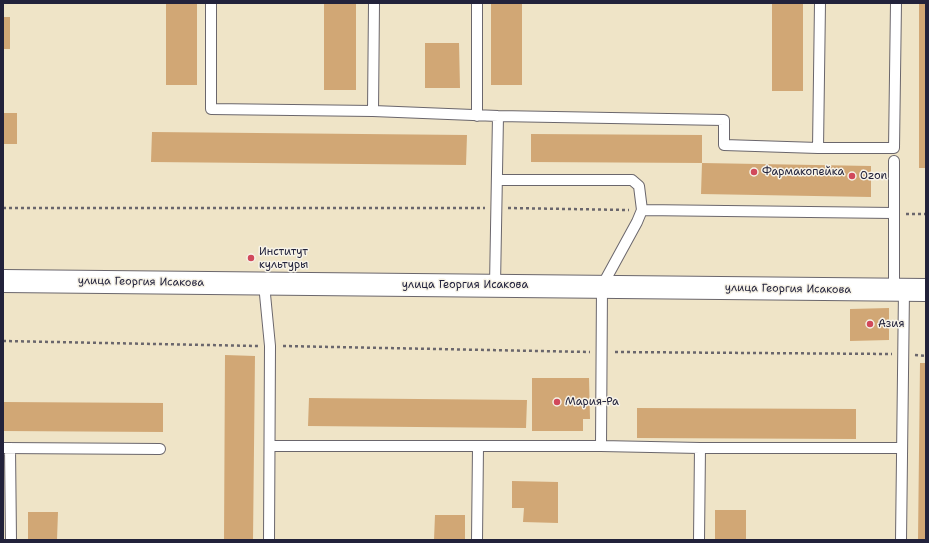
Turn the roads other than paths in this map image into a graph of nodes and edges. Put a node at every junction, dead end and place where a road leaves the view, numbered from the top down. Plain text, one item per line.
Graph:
1 (211, 3) edge
2 (374, 3) edge
3 (476, 3) edge
4 (820, 3) edge
5 (896, 3) edge
6 (373, 111) junction
7 (477, 116) junction
8 (498, 116) junction
9 (818, 148) junction
10 (894, 161) dead end
11 (497, 180) junction
12 (642, 210) junction
13 (894, 214) junction
14 (3, 281) edge
15 (264, 284) junction
16 (495, 285) junction
17 (602, 286) junction
18 (899, 290) junction
19 (926, 290) edge
20 (270, 446) junction
21 (601, 446) junction
22 (478, 447) junction
23 (6, 448) edge
24 (700, 448) junction
25 (902, 448) junction
26 (160, 449) dead end
27 (11, 540) edge
28 (269, 540) edge
29 (477, 540) edge
30 (698, 540) edge
31 (901, 540) edge

1 - 6 lane
2 - 6 lane
3 - 7 lane
4 - 9 lane
5 - 9 lane
6 - 7 lane
7 - 8 lane
8 - 9 lane
8 - 11 lane
10 - 13 lane
11 - 12 lane
11 - 16 lane
12 - 13 lane
12 - 17 lane
13 - 18 lane
14 - 15 street, улица Георгия Исакова
15 - 16 street, улица Георгия Исакова
15 - 20 lane
16 - 17 street, улица Георгия Исакова
17 - 18 street, улица Георгия Исакова
17 - 21 lane
18 - 19 street, улица Георгия Исакова
18 - 25 lane
20 - 22 lane
20 - 28 lane
21 - 22 lane
21 - 24 lane
22 - 29 lane
23 - 26 lane
23 - 27 lane
24 - 25 lane
24 - 30 lane
25 - 31 lane

